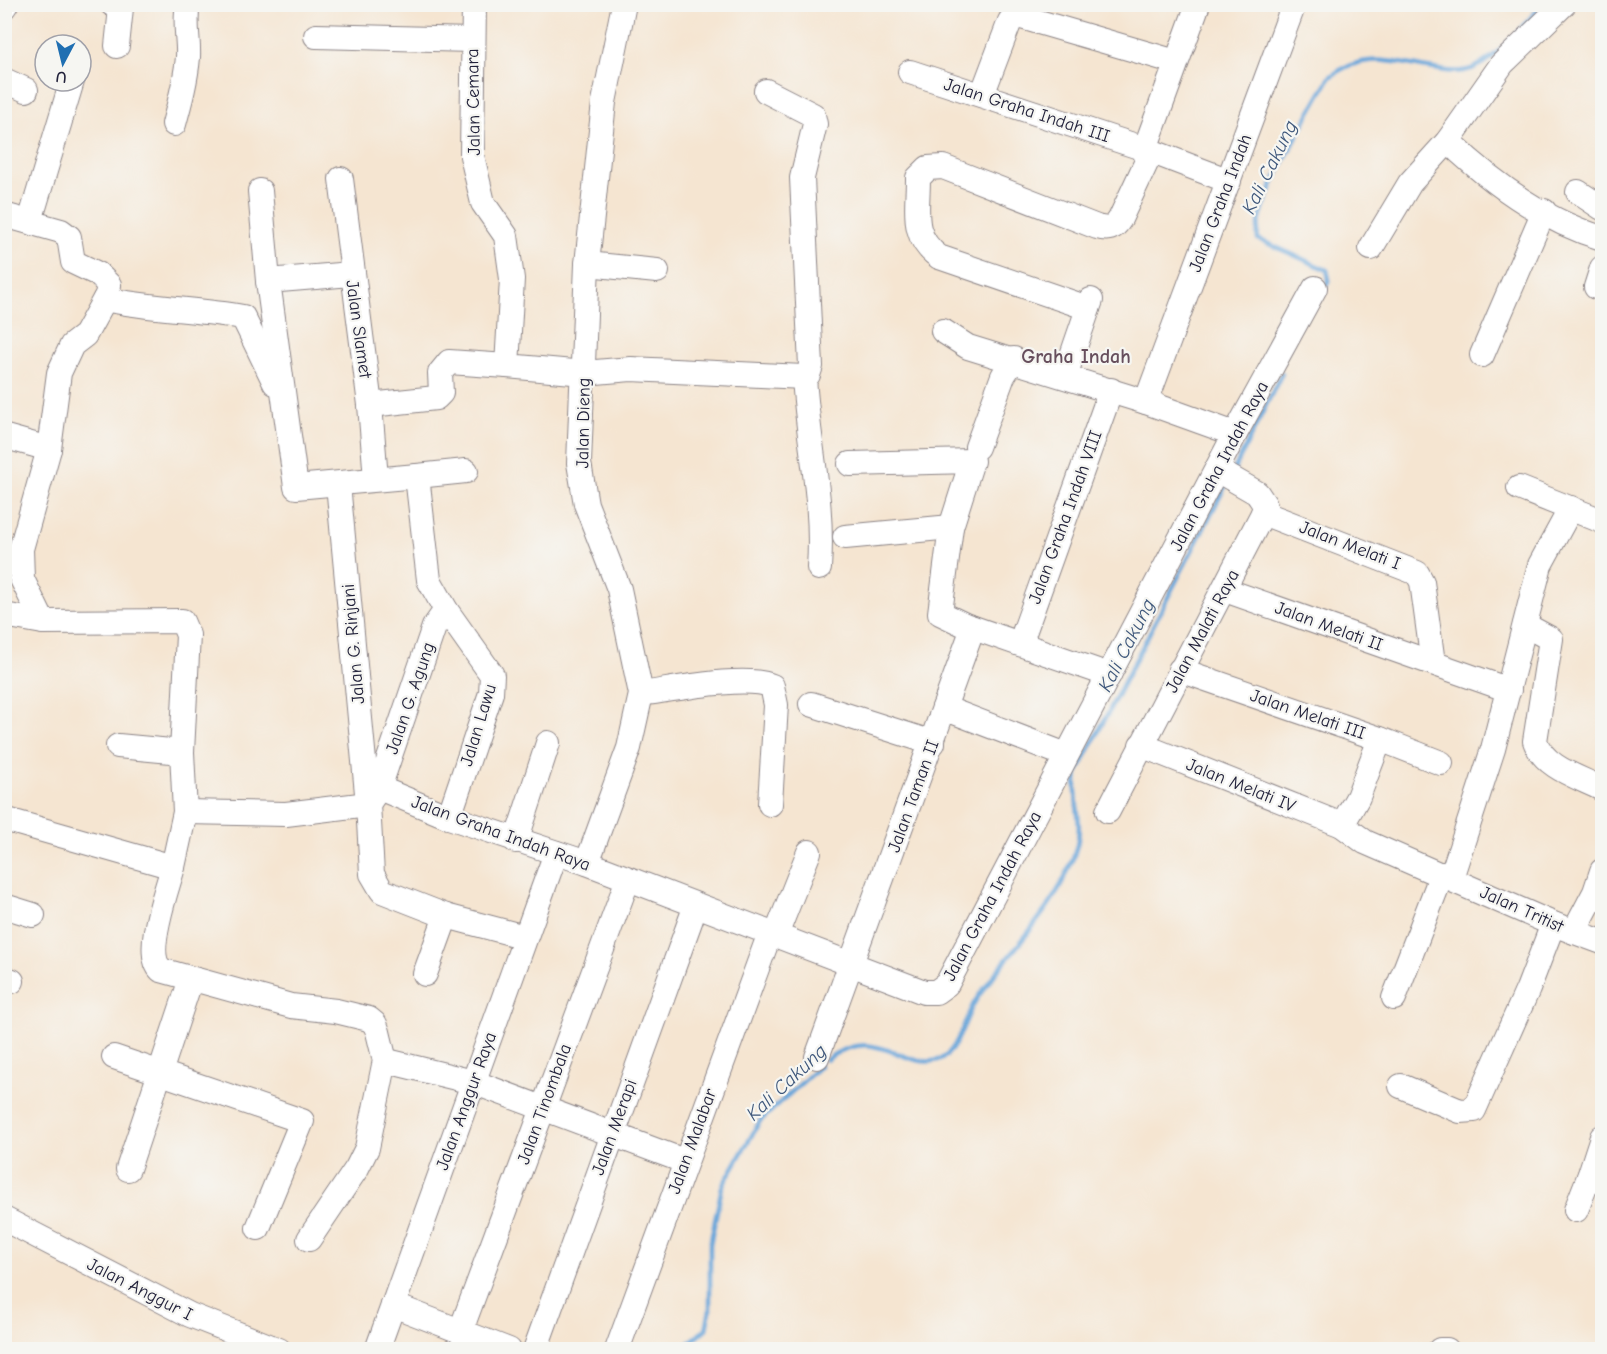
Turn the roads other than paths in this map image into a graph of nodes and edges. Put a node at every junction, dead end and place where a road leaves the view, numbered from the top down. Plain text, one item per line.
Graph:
1 (188, 4) edge
2 (474, 4) edge
3 (624, 4) edge
4 (1197, 4) edge
5 (1294, 4) edge
6 (1564, 4) edge
7 (119, 6) edge
8 (316, 36) dead end
9 (472, 40) junction
10 (117, 46) dead end
11 (1176, 62) junction
12 (910, 72) dead end
13 (766, 91) dead end
14 (67, 93) edge
15 (982, 95) junction
16 (174, 124) dead end
17 (1449, 141) junction
18 (1145, 149) junction
19 (341, 179) dead end
20 (1229, 182) junction
21 (260, 191) dead end
22 (1578, 192) dead end
23 (1602, 208) edge
24 (1544, 211) junction
25 (12, 220) edge
26 (1602, 238) edge
27 (1371, 248) dead end
28 (587, 264) junction
29 (657, 271) dead end
30 (351, 274) junction
31 (268, 281) junction
32 (1315, 288) dead end
33 (105, 299) junction
34 (943, 331) dead end
35 (1482, 355) dead end
36 (1014, 359) junction
37 (507, 366) junction
38 (584, 373) junction
39 (1065, 376) junction
40 (804, 377) junction
41 (1111, 390) junction
42 (285, 402) junction
43 (1146, 402) junction
44 (370, 405) junction
45 (1235, 434) junction
46 (4, 441) edge
47 (49, 449) junction
48 (974, 454) junction
49 (850, 464) dead end
50 (466, 471) dead end
51 (1222, 473) junction
52 (417, 476) junction
53 (376, 479) junction
54 (338, 484) junction
55 (1519, 488) dead end
56 (1260, 503) junction
57 (1571, 508) junction
58 (1602, 521) edge
59 (951, 527) junction
60 (845, 537) dead end
61 (819, 568) dead end
62 (1225, 590) junction
63 (446, 610) junction
64 (4, 615) edge
65 (43, 622) junction
66 (1525, 625) junction
67 (974, 628) junction
68 (1020, 644) junction
69 (1433, 663) junction
70 (1180, 670) junction
71 (1108, 675) junction
72 (1509, 690) junction
73 (641, 694) junction
74 (811, 704) dead end
75 (944, 708) junction
76 (1380, 739) junction
77 (548, 743) dead end
78 (933, 743) junction
79 (1141, 745) junction
80 (118, 746) dead end
81 (182, 752) junction
82 (1066, 755) junction
83 (1441, 763) dead end
84 (1602, 789) edge
85 (374, 796) junction
86 (770, 804) dead end
87 (1108, 811) dead end
88 (185, 812) junction
89 (449, 817) junction
90 (4, 819) edge
91 (1342, 825) junction
92 (516, 841) junction
93 (809, 852) dead end
94 (556, 853) junction
95 (587, 863) junction
96 (173, 867) junction
97 (1602, 871) edge
98 (1446, 876) junction
99 (628, 879) junction
100 (4, 906) edge
101 (696, 906) junction
102 (33, 915) dead end
103 (446, 916) junction
104 (1564, 928) junction
105 (773, 934) junction
106 (525, 937) junction
107 (1602, 942) edge
108 (852, 963) junction
109 (425, 974) dead end
110 (191, 979) junction
111 (1394, 998) dead end
112 (114, 1057) dead end
113 (817, 1057) dead end
114 (386, 1065) junction
115 (158, 1074) junction
116 (473, 1082) junction
117 (1401, 1086) dead end
118 (543, 1107) junction
119 (612, 1134) junction
120 (1602, 1137) edge
121 (684, 1161) junction
122 (128, 1169) dead end
123 (1596, 1179) edge
124 (1576, 1210) dead end
125 (4, 1220) edge
126 (258, 1228) dead end
127 (309, 1239) dead end
128 (393, 1305) junction
129 (461, 1330) junction
130 (279, 1350) edge
131 (377, 1350) edge
132 (509, 1350) edge
133 (535, 1350) edge
134 (617, 1350) edge
135 (1440, 1350) edge
136 (1447, 1350) edge

1 - 16 street
2 - 9 street, Jalan Cemara
3 - 28 street, Jalan Dieng
4 - 11 street
5 - 20 street, Jalan Graha Indah
6 - 17 street
7 - 10 street
8 - 9 street
9 - 37 street, Jalan Cemara
11 - 15 street
11 - 18 street
12 - 15 street, Jalan Graha Indah III
13 - 40 street
14 - 25 street
15 - 18 street, Jalan Graha Indah III
17 - 24 street
17 - 27 street
18 - 20 street, Jalan Graha Indah III
18 - 39 street
19 - 30 street, Jalan Slamet
20 - 43 street, Jalan Graha Indah
21 - 31 street
22 - 23 street
24 - 26 street
24 - 35 street
25 - 33 street
28 - 29 street
28 - 38 street, Jalan Dieng
30 - 31 street
30 - 44 street, Jalan Slamet
31 - 42 street
32 - 45 street, Jalan Graha Indah Raya
33 - 42 street
33 - 47 street
34 - 36 street
36 - 39 street
36 - 48 street
37 - 38 street
37 - 44 street
38 - 40 street
38 - 73 street, Jalan Dieng
39 - 41 street
40 - 61 street
41 - 43 street
41 - 68 street, Jalan Graha Indah VIII
42 - 54 street
43 - 45 street
44 - 53 street, Jalan Slamet
45 - 51 street, Jalan Graha Indah Raya
46 - 47 street
47 - 65 street
48 - 49 street
48 - 59 street
50 - 52 street
51 - 56 street
51 - 71 street, Jalan Graha Indah Raya
52 - 53 street
52 - 63 street
53 - 54 street
54 - 85 street, Jalan G. Rinjani
55 - 57 street
56 - 62 street, Jalan Malati Raya
56 - 69 street, Jalan Melati I
57 - 58 street
57 - 66 street
59 - 60 street
59 - 67 street
62 - 69 street, Jalan Melati II
62 - 70 street, Jalan Malati Raya
63 - 85 street, Jalan G. Agung
63 - 89 street, Jalan Lawu
64 - 65 street
65 - 81 street
66 - 72 street
66 - 84 street
67 - 68 street
67 - 75 street, Jalan Taman II
68 - 71 street
69 - 72 street, Jalan Melati II
70 - 76 street, Jalan Melati III
70 - 79 street, Jalan Malati Raya
71 - 82 street, Jalan Graha Indah Raya
72 - 98 street
73 - 86 street
73 - 95 street, Jalan Dieng
74 - 78 street
75 - 78 street, Jalan Taman II
75 - 82 street
76 - 83 street
76 - 91 street, Jalan Melati III
77 - 92 street
78 - 108 street, Jalan Taman II
79 - 87 street, Jalan Malati Raya
79 - 91 street, Jalan Melati IV
80 - 81 street
81 - 88 street
82 - 108 street, Jalan Graha Indah Raya
85 - 88 street
85 - 89 street, Jalan Graha Indah Raya
85 - 103 street, Jalan G. Rinjani
88 - 96 street
89 - 92 street, Jalan Graha Indah Raya
90 - 96 street
91 - 98 street, Jalan Melati IV
92 - 94 street, Jalan Graha Indah Raya
93 - 105 street, Jalan Malabar
94 - 95 street, Jalan Graha Indah Raya
94 - 106 street, Jalan Anggur Raya
95 - 99 street, Jalan Graha Indah Raya
96 - 110 street
97 - 104 street
98 - 104 street, Jalan Tritist
98 - 111 street
99 - 101 street, Jalan Graha Indah Raya
99 - 118 street, Jalan Tinombala
100 - 102 street
101 - 105 street, Jalan Graha Indah Raya
101 - 119 street, Jalan Merapi
103 - 106 street, Jalan G. Rinjani
103 - 109 street
104 - 107 street, Jalan Tritist
104 - 117 street
105 - 108 street, Jalan Graha Indah Raya
105 - 121 street, Jalan Malabar
106 - 116 street, Jalan Anggur Raya
108 - 113 street, Jalan Taman II
110 - 114 street
110 - 115 street
112 - 115 street
114 - 116 street
114 - 127 street
115 - 122 street
115 - 126 street
116 - 118 street
116 - 128 street, Jalan Anggur Raya
118 - 119 street
118 - 129 street, Jalan Tinombala
119 - 121 street
119 - 133 street, Jalan Merapi
120 - 123 street
121 - 134 street, Jalan Malabar
123 - 124 street
125 - 130 street, Jalan Anggur I
128 - 129 street
128 - 131 street, Jalan Anggur Raya
129 - 132 street
135 - 136 street

